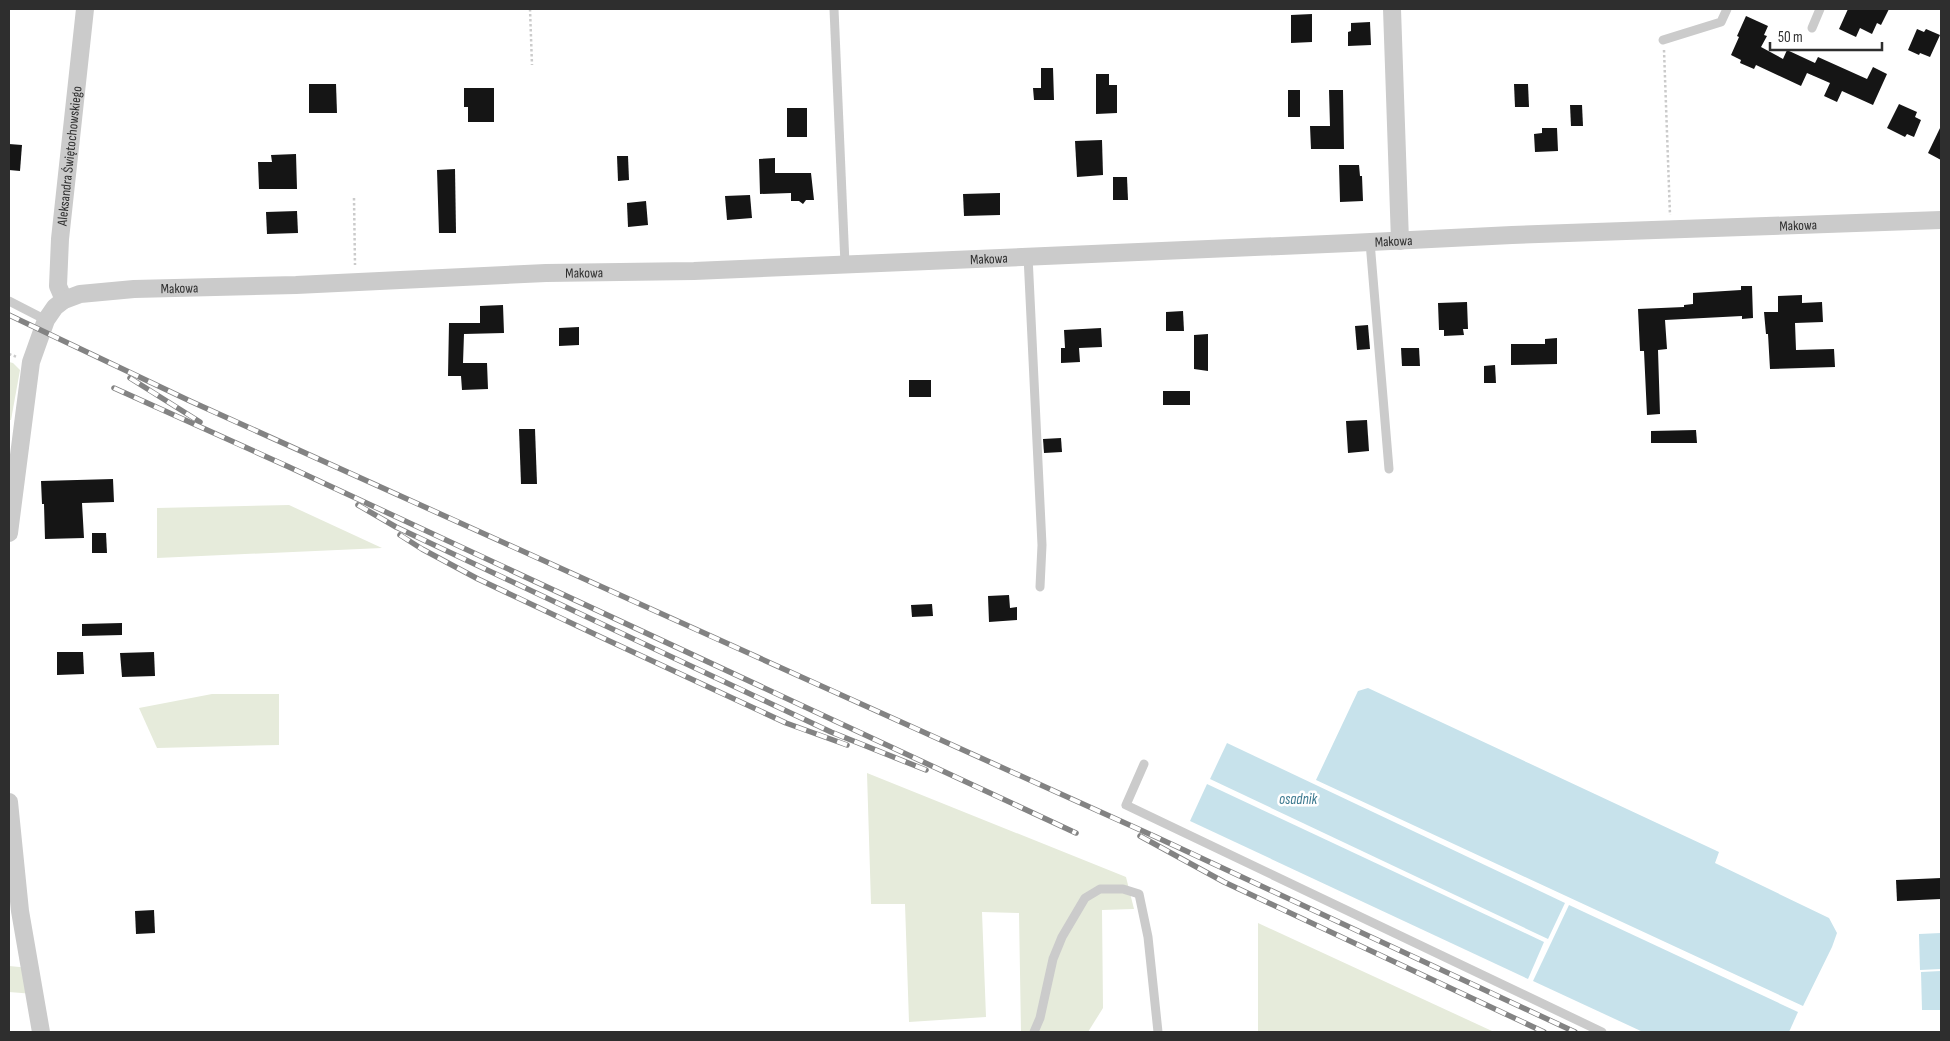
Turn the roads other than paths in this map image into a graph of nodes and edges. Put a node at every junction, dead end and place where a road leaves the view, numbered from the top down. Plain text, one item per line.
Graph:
1 (86, 9) edge
2 (834, 9) edge
3 (1392, 9) edge
4 (1727, 9) edge
5 (1820, 9) edge
6 (1812, 28) dead end
7 (1663, 40) road end
8 (1941, 220) edge
9 (1400, 240) junction
10 (1370, 242) junction
11 (1028, 256) junction
12 (844, 264) junction
13 (64, 300) junction
14 (9, 301) edge
15 (46, 320) junction
16 (15, 449) edge
17 (1389, 469) dead end
18 (9, 533) edge
19 (1040, 587) dead end
20 (1144, 764) dead end
21 (9, 802) edge
22 (41, 1032) edge
23 (1034, 1032) edge
24 (1158, 1032) edge
25 (1602, 1032) edge

1 - 13 street, Aleksandra Świętochowskiego
2 - 12 lane
3 - 9 street
4 - 7 lane
5 - 6 lane
8 - 9 street, Makowa
9 - 10 street, Makowa
10 - 11 street, Makowa
10 - 17 lane
11 - 12 street, Makowa
11 - 19 lane
12 - 13 street, Makowa
13 - 15 street
14 - 15 lane
15 - 16 street
16 - 18 street
20 - 25 lane
21 - 22 street
23 - 24 lane

